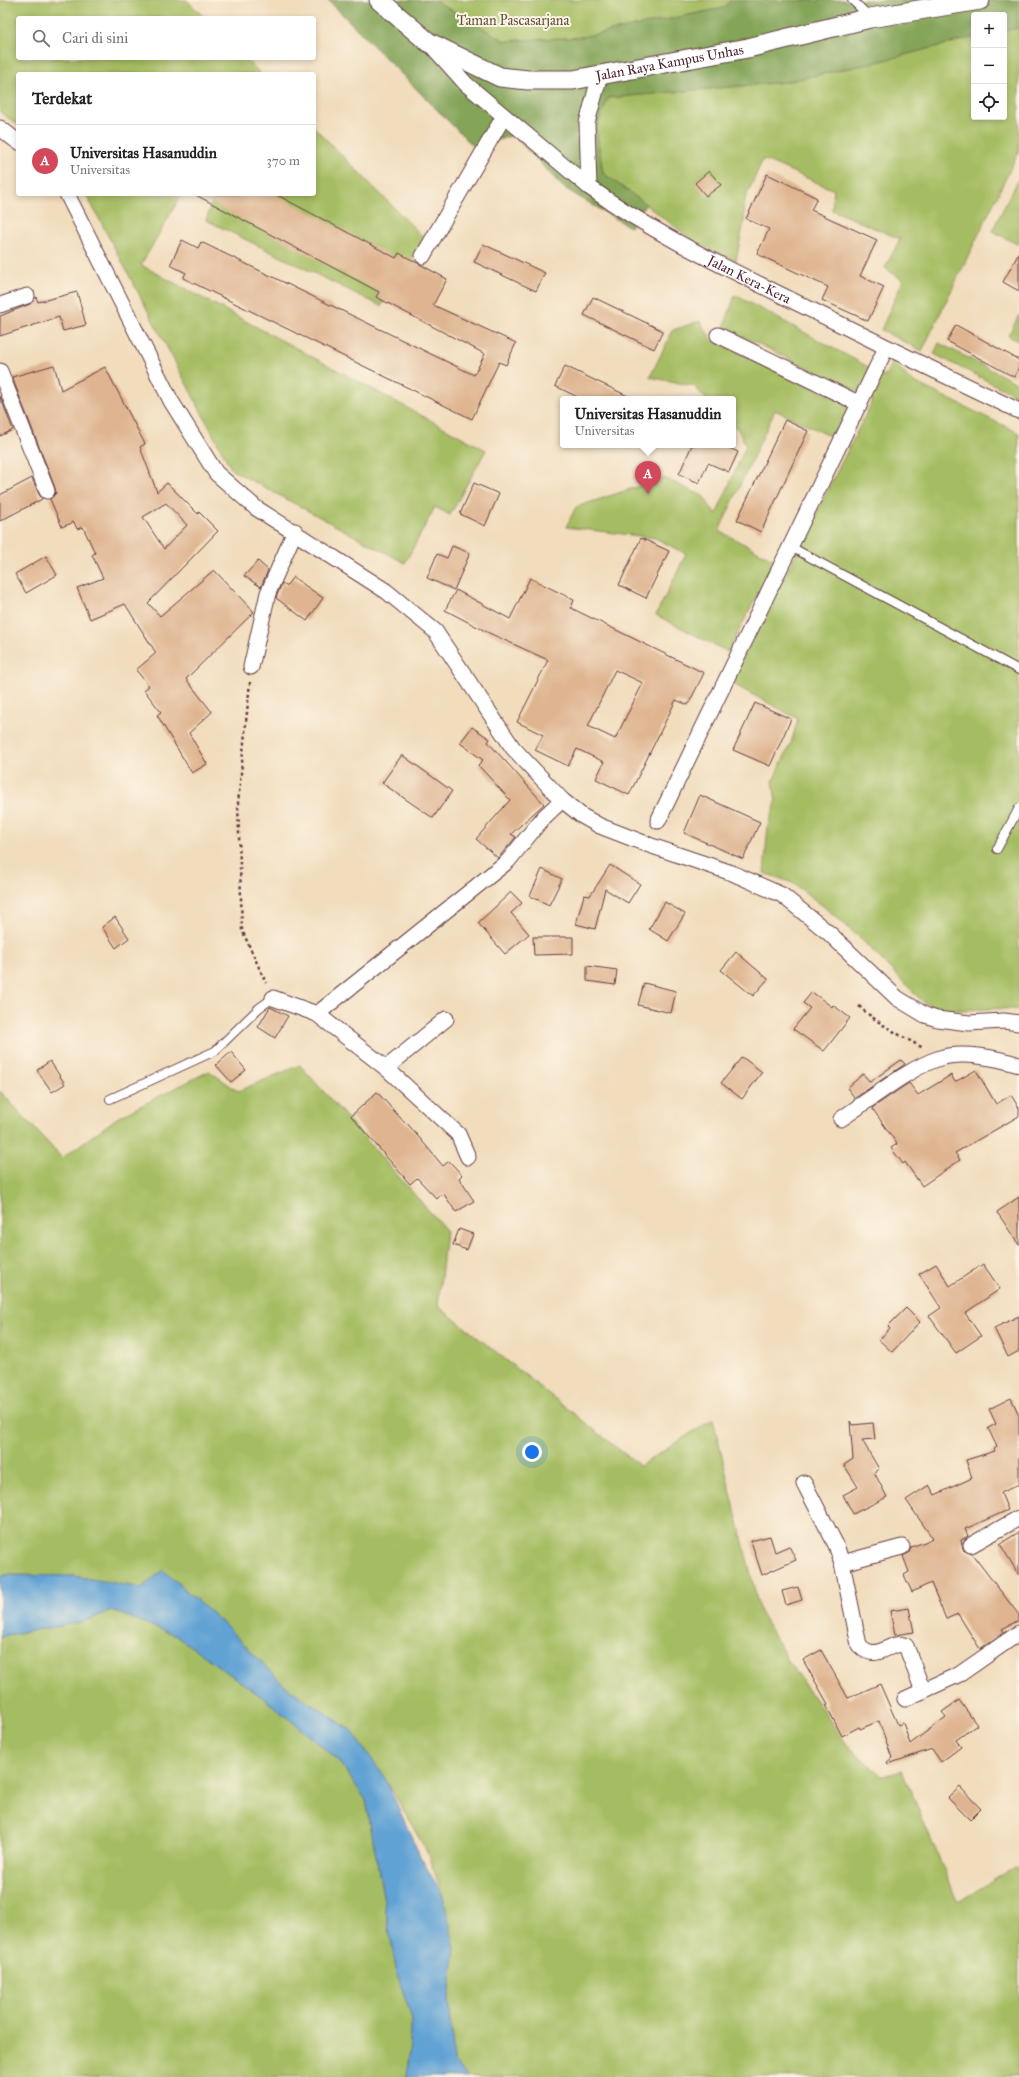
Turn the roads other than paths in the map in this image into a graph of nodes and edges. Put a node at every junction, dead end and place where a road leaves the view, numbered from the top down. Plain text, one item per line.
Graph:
1 (379, 0) edge
2 (852, 0) edge
3 (972, 1) edge
4 (870, 18) junction
5 (428, 42) junction
6 (600, 75) junction
7 (504, 116) junction
8 (0, 128) edge
9 (16, 140) edge
10 (589, 187) junction
11 (68, 196) edge
12 (423, 256) dead end
13 (27, 296) dead end
14 (0, 305) edge
15 (718, 335) dead end
16 (886, 348) junction
17 (0, 371) edge
18 (860, 404) junction
19 (1019, 411) edge
20 (47, 491) dead end
21 (295, 531) junction
22 (791, 547) junction
23 (251, 666) road end
24 (1019, 670) edge
25 (1019, 808) edge
26 (553, 809) junction
27 (658, 821) dead end
28 (997, 848) dead end
29 (273, 998) joint
30 (317, 1014) junction
31 (446, 1019) dead end
32 (1019, 1023) edge
33 (1019, 1065) edge
34 (386, 1068) junction
35 (110, 1099) dead end
36 (841, 1119) dead end
37 (468, 1157) dead end
38 (804, 1483) dead end
39 (1019, 1518) edge
40 (972, 1545) dead end
41 (902, 1546) dead end
42 (842, 1563) junction
43 (1019, 1633) edge
44 (923, 1691) junction
45 (905, 1699) dead end

1 - 5 street, Jalan Raya Kampus Unhas
2 - 4 lane
3 - 4 street, Jalan Raya Kampus Unhas
4 - 6 street, Jalan Raya Kampus Unhas
5 - 6 street, Jalan Raya Kampus Unhas
5 - 7 street, Jalan Kera-Kera
6 - 10 street
7 - 10 street, Jalan Kera-Kera
7 - 12 street
8 - 9 street
10 - 16 street, Jalan Kera-Kera
11 - 21 street
13 - 14 street
15 - 18 street
16 - 18 street
16 - 19 street, Jalan Kera-Kera
17 - 20 street
18 - 22 street
21 - 23 street
21 - 26 street
22 - 24 lane
22 - 27 street
25 - 28 lane
26 - 30 street
26 - 32 street
29 - 30 street
29 - 35 lane
30 - 34 street
31 - 34 street
33 - 36 street
34 - 37 street
38 - 42 street
39 - 40 street
41 - 42 street
42 - 44 street
43 - 44 street
44 - 45 street

